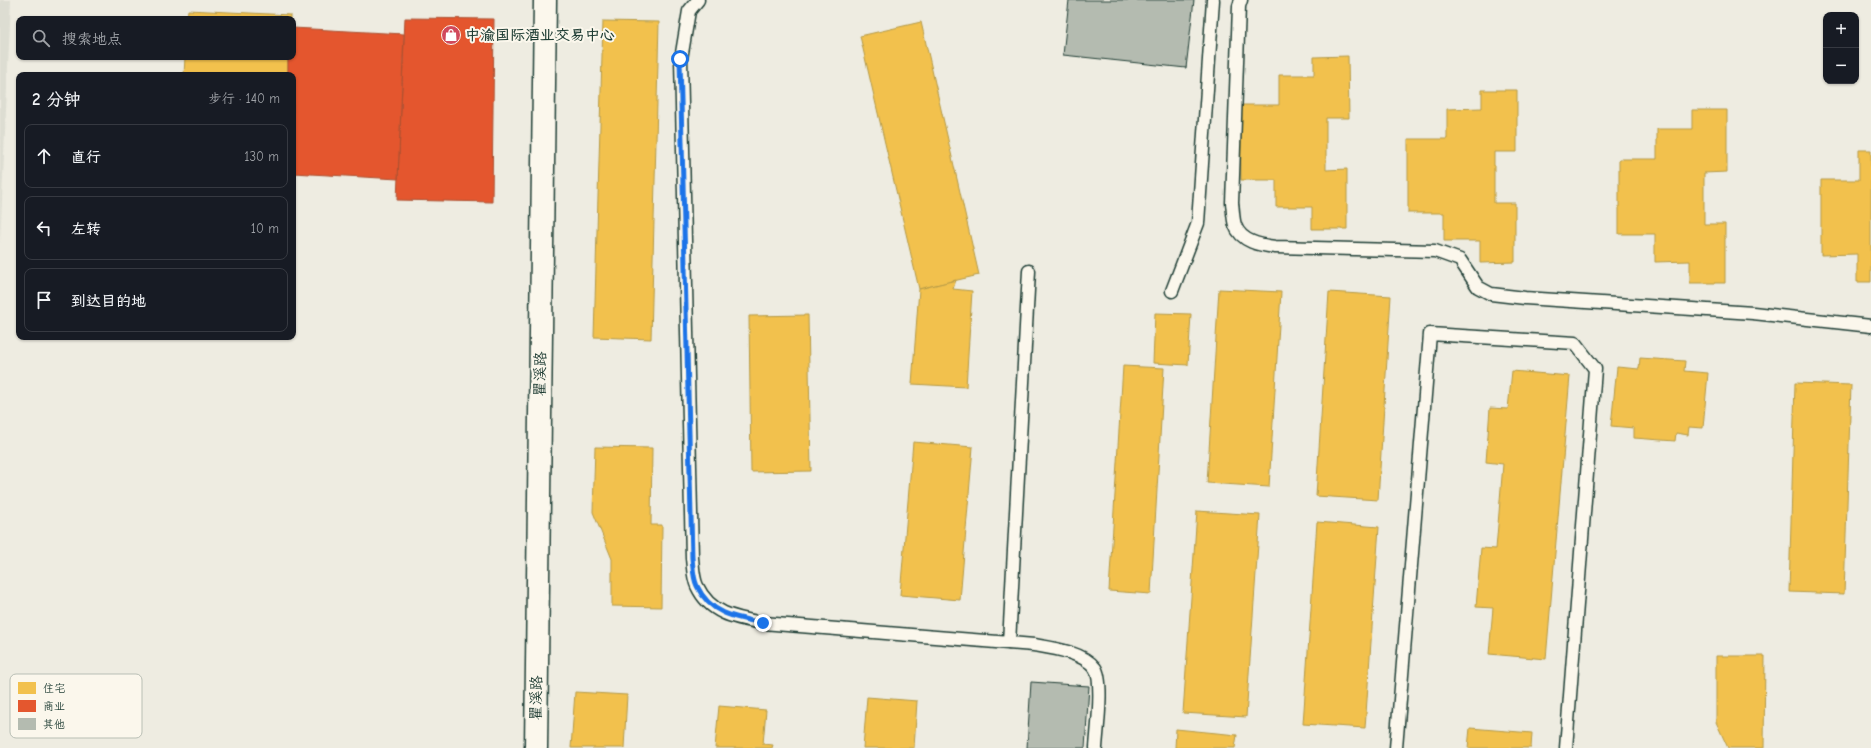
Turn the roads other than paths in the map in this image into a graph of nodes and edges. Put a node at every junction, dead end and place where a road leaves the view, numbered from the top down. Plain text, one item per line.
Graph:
1 (545, 0) edge
2 (698, 0) edge
3 (1213, 0) edge
4 (1242, 0) edge
5 (1029, 271) dead end
6 (1172, 291) dead end
7 (1871, 326) edge
8 (1009, 643) junction
9 (536, 748) edge
10 (1096, 748) edge
11 (1396, 748) edge
12 (1566, 748) edge

1 - 9 street, 瞿溪路
2 - 8 lane
3 - 6 lane
4 - 7 lane
5 - 8 lane
8 - 10 lane
11 - 12 lane

